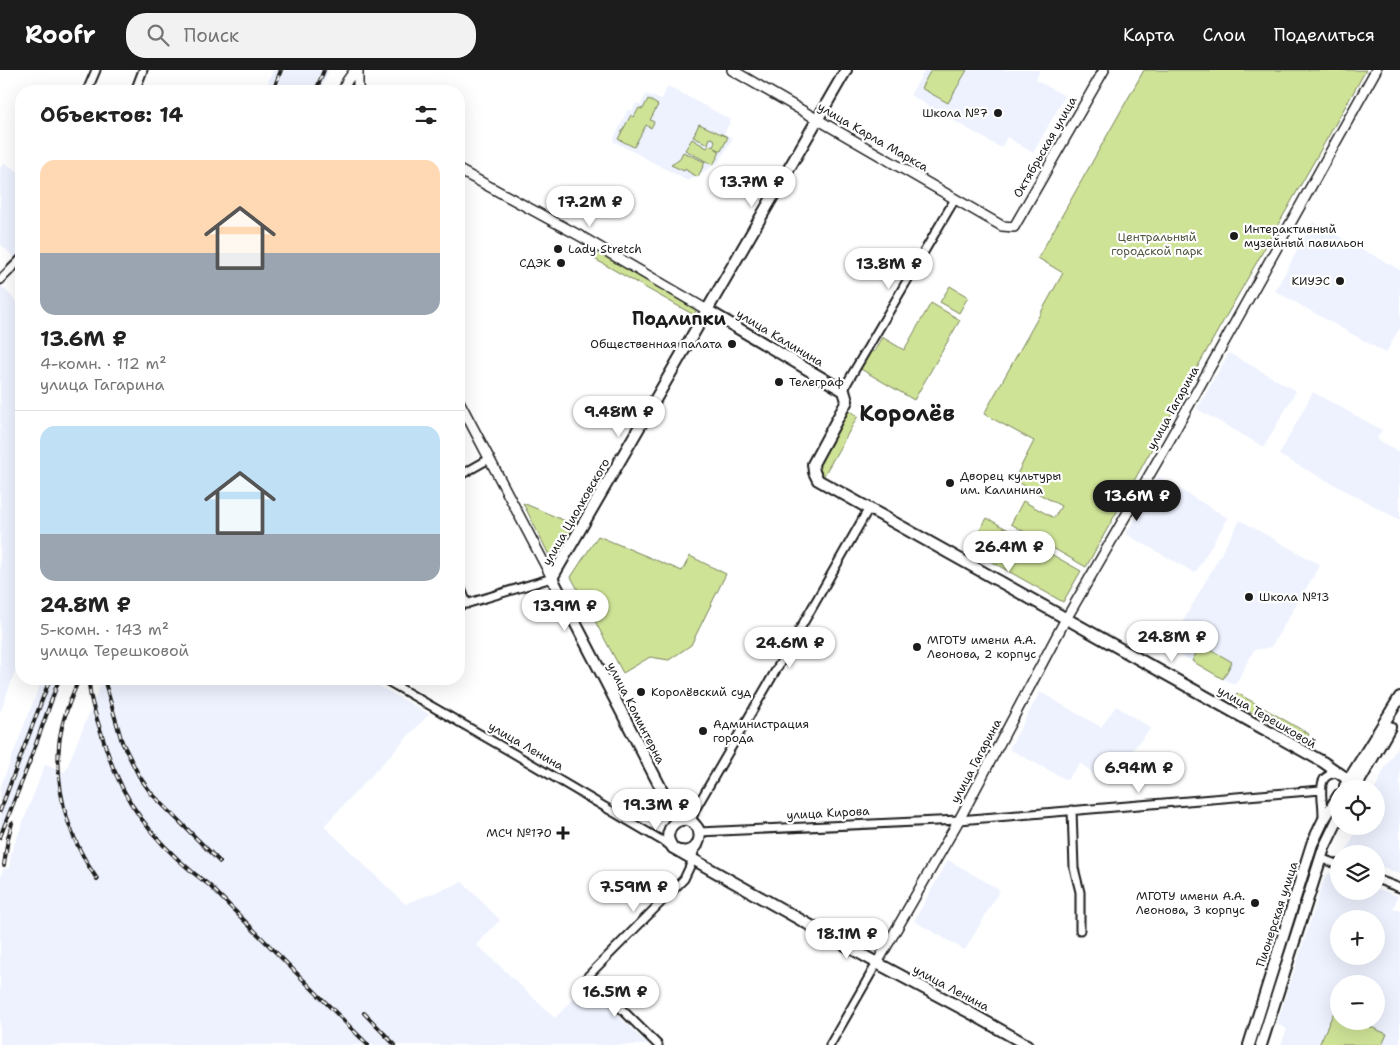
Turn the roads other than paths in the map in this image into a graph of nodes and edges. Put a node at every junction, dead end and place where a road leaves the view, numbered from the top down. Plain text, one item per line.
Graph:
1 (96, 70) edge
2 (143, 70) edge
3 (357, 70) edge
4 (732, 70) edge
5 (846, 70) edge
6 (1104, 70) edge
7 (1376, 70) edge
8 (348, 81) junction
9 (90, 85) edge
10 (137, 85) edge
11 (346, 85) edge
12 (354, 85) edge
13 (359, 85) edge
14 (817, 119) junction
15 (465, 173) edge
16 (955, 199) junction
17 (1002, 226) joint
18 (15, 265) edge
19 (0, 280) edge
20 (707, 310) junction
21 (845, 396) junction
22 (465, 412) edge
23 (490, 459) junction
24 (465, 473) edge
25 (869, 508) junction
26 (552, 578) junction
27 (465, 599) edge
28 (467, 604) joint
29 (1066, 619) junction
30 (395, 685) edge
31 (1400, 697) edge
32 (1400, 709) edge
33 (1341, 780) edge
34 (1343, 780) edge
35 (1349, 780) edge
36 (1349, 780) edge
37 (1321, 790) junction
38 (1072, 810) junction
39 (1330, 810) edge
40 (959, 820) junction
41 (678, 821) junction
42 (690, 821) junction
43 (1323, 821) junction
44 (699, 832) junction
45 (668, 833) junction
46 (1330, 834) edge
47 (653, 836) junction
48 (696, 848) junction
49 (676, 850) junction
50 (693, 858) junction
51 (1320, 858) junction
52 (1330, 862) edge
53 (1385, 882) edge
54 (1400, 888) edge
55 (1080, 930) dead end
56 (878, 963) junction
57 (658, 1045) edge
58 (830, 1045) edge
59 (1027, 1045) edge
60 (1248, 1045) edge
61 (1261, 1045) edge

1 - 9 street
2 - 10 street
3 - 8 street
3 - 13 street
4 - 14 street, улица Карла Маркса
5 - 14 main road, улица Циолковского
6 - 17 street, Октябрьская улица
7 - 29 street, улица Гагарина
8 - 11 street
8 - 12 street
14 - 16 street, улица Карла Маркса
14 - 20 main road, улица Циолковского
15 - 20 street, улица Калинина
16 - 17 street, улица Карла Маркса
16 - 21 street
18 - 19 street
20 - 21 main road, улица Калинина
20 - 26 main road, улица Циолковского
21 - 25 main road, улица Терешковой
22 - 23 street, улица Коминтерна
23 - 24 street
23 - 26 street, улица Коминтерна
25 - 29 main road, улица Терешковой
25 - 42 street
26 - 28 street
26 - 41 main road, улица Коминтерна
27 - 28 street
29 - 34 main road, улица Терешковой
29 - 40 street, улица Гагарина
30 - 47 street, улица Ленина
31 - 36 main road
32 - 35 main road
33 - 37 street
37 - 38 street, улица Кирова
37 - 43 street
38 - 40 street, улица Кирова
38 - 55 street
39 - 43 main road, Пионерская улица
40 - 44 street, улица Кирова
40 - 56 street, улица Гагарина
41 - 42 main road
41 - 45 main road
42 - 44 main road
43 - 60 main road, Пионерская улица
44 - 48 main road
45 - 47 street
45 - 49 main road
46 - 51 main road, Пионерская улица
47 - 49 street, улица Ленина
48 - 49 main road
48 - 50 street
49 - 50 main road, улица Ленина
50 - 56 main road, улица Ленина
50 - 57 street
51 - 52 street
51 - 61 main road, Пионерская улица
53 - 54 street
56 - 58 street, улица Гагарина
56 - 59 main road, улица Ленина

